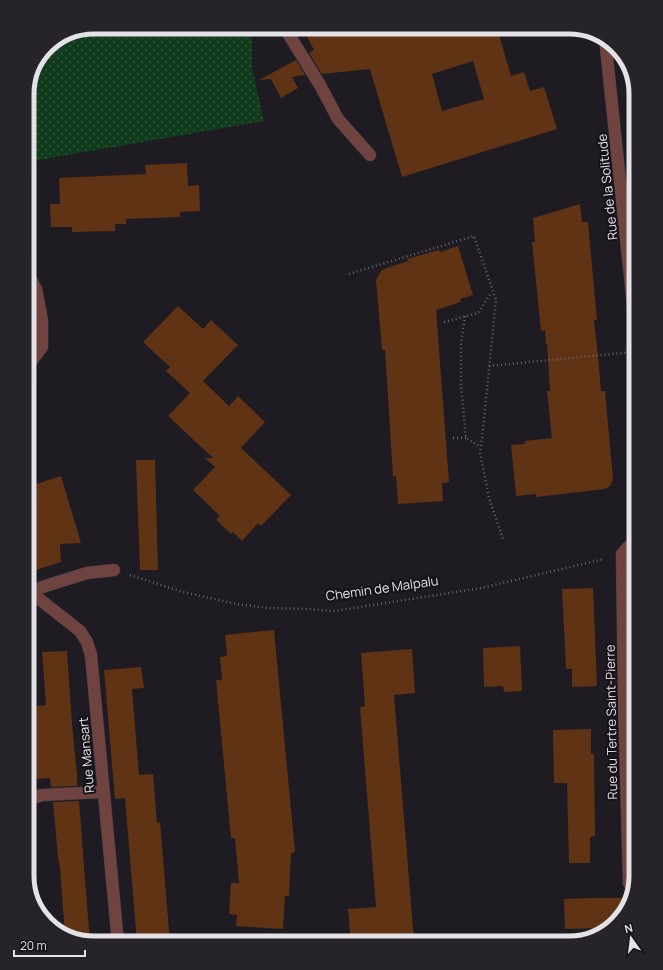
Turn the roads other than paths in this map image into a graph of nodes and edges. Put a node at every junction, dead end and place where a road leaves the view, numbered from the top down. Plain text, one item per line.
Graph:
1 (288, 34) edge
2 (606, 46) edge
3 (370, 155) dead end
4 (629, 267) edge
5 (34, 286) edge
6 (34, 358) edge
7 (629, 546) edge
8 (114, 570) road end
9 (34, 590) edge
10 (34, 596) edge
11 (104, 792) junction
12 (34, 798) edge
13 (629, 877) edge
14 (117, 936) edge

1 - 3 street
2 - 4 street, Rue de la Solitude
5 - 6 street
7 - 13 street, Rue du Tertre Saint-Pierre
8 - 9 street
10 - 11 street, Rue Mansart
11 - 12 street
11 - 14 street, Rue Mansart

